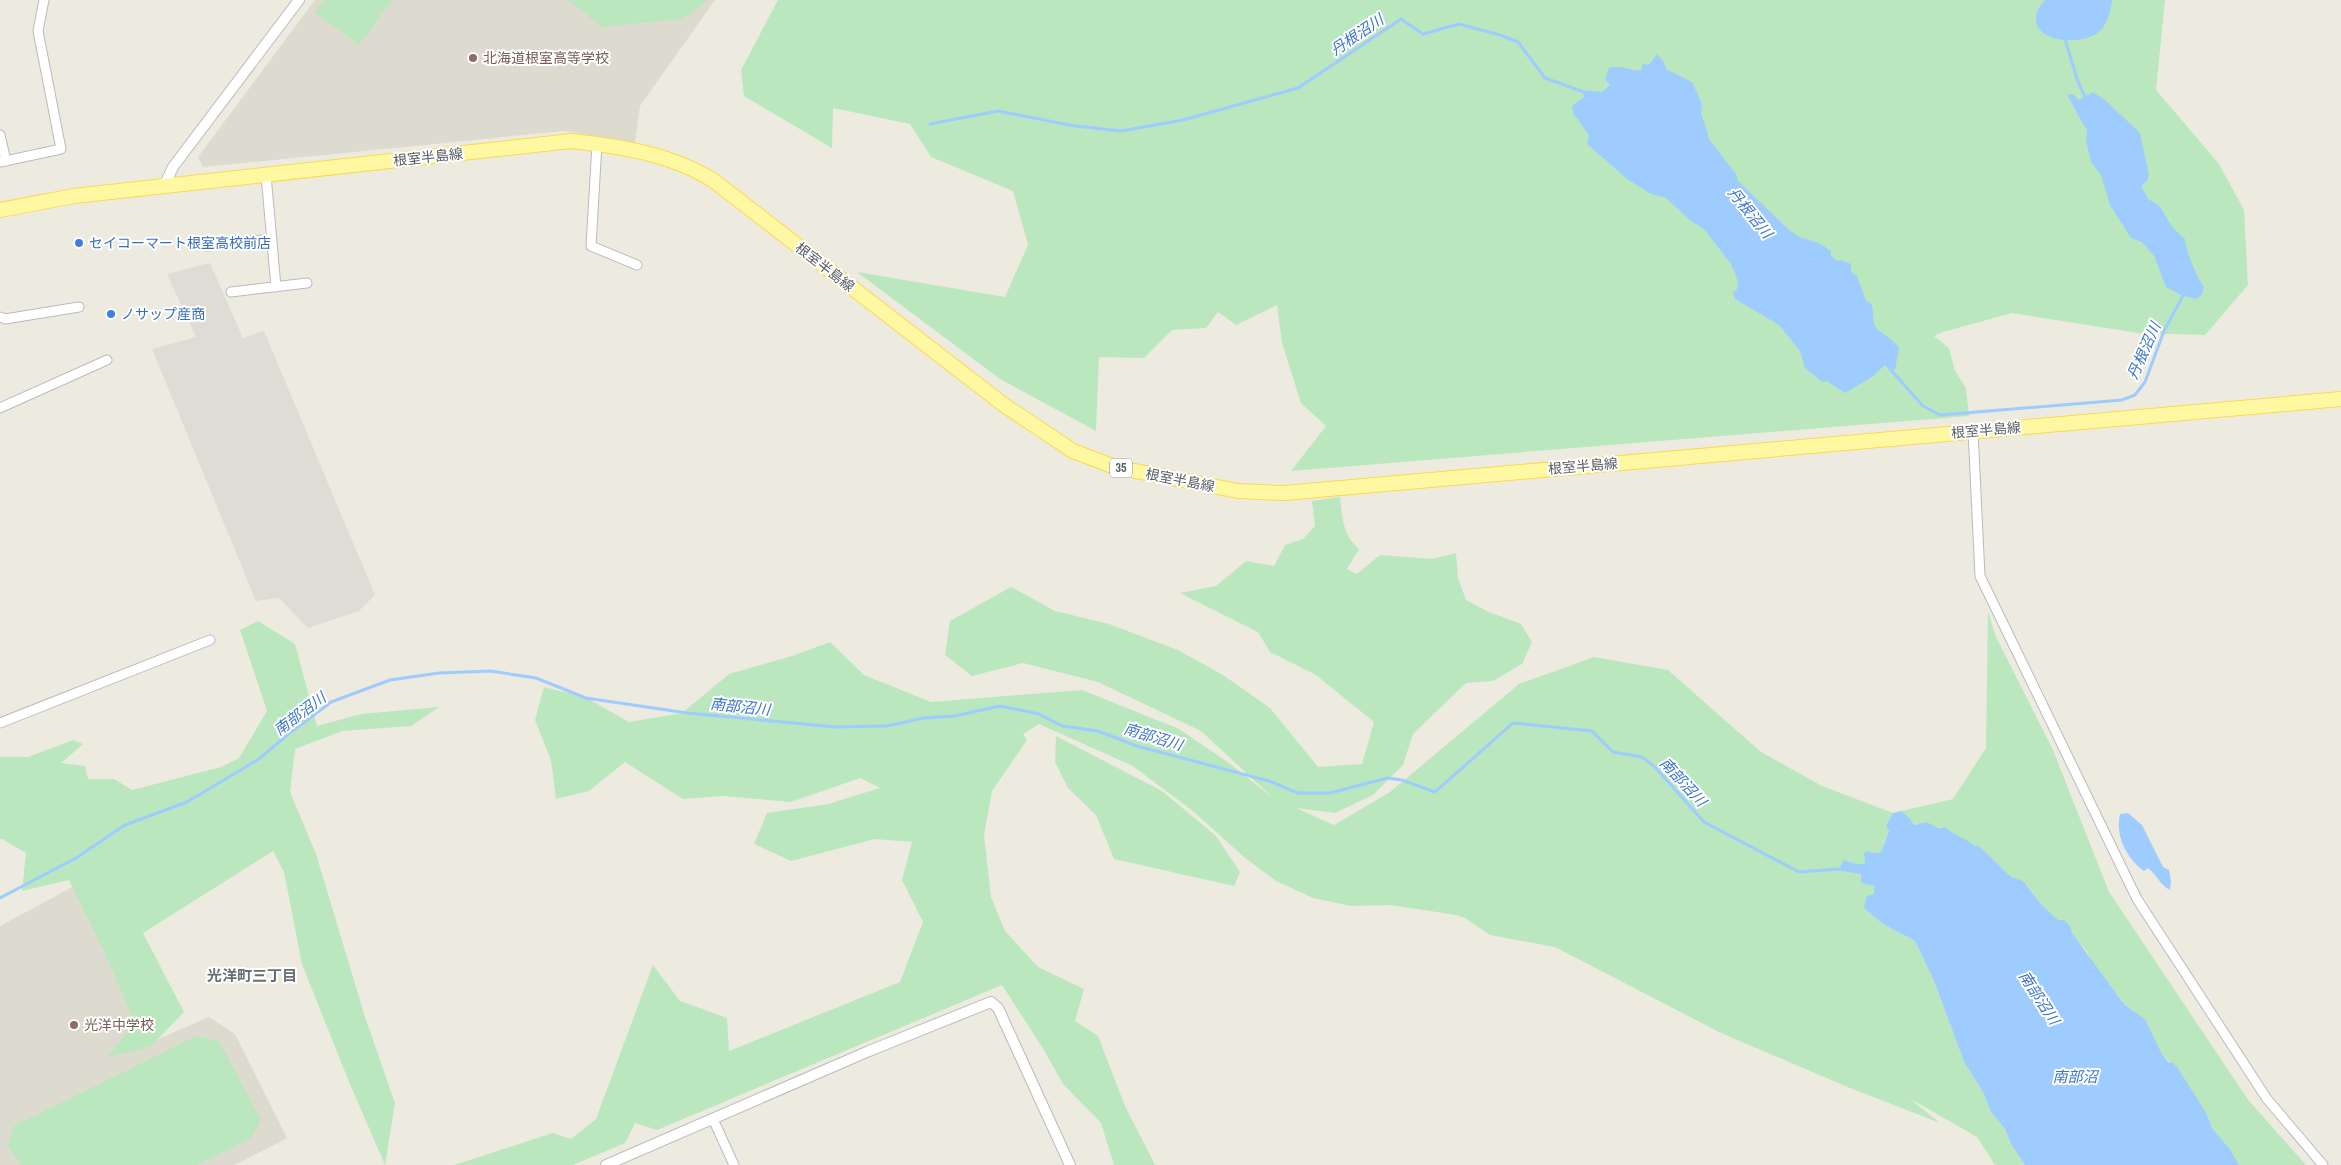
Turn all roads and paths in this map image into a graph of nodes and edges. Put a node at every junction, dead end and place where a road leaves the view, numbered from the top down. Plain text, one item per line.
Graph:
1 (44, 0) edge
2 (299, 0) edge
3 (0, 135) edge
4 (597, 144) junction
5 (3, 162) edge
6 (266, 175) junction
7 (164, 186) junction
8 (0, 210) edge
9 (271, 239) junction
10 (207, 246) dead end
11 (637, 265) dead end
12 (307, 283) dead end
13 (276, 287) junction
14 (232, 292) dead end
15 (79, 307) dead end
16 (0, 317) edge
17 (107, 360) dead end
18 (2341, 399) edge
19 (0, 408) edge
20 (1973, 431) junction
21 (210, 640) dead end
22 (0, 723) edge
23 (713, 1119) junction
24 (609, 1164) edge
25 (734, 1165) edge
26 (1070, 1165) edge
27 (2323, 1165) edge

1 - 5 street
2 - 7 street
3 - 5 street
4 - 6 main road, 根室半島線 / 35
4 - 11 street
4 - 20 main road, 根室半島線 / 35
6 - 7 main road, 根室半島線 / 35
6 - 9 street
7 - 8 main road, 根室半島線 / 35
9 - 10 street
9 - 13 street
12 - 13 street
13 - 14 street
15 - 16 street
17 - 19 street
18 - 20 main road, 根室半島線 / 35
20 - 27 street
21 - 22 street
23 - 24 street
23 - 25 street
23 - 26 street

